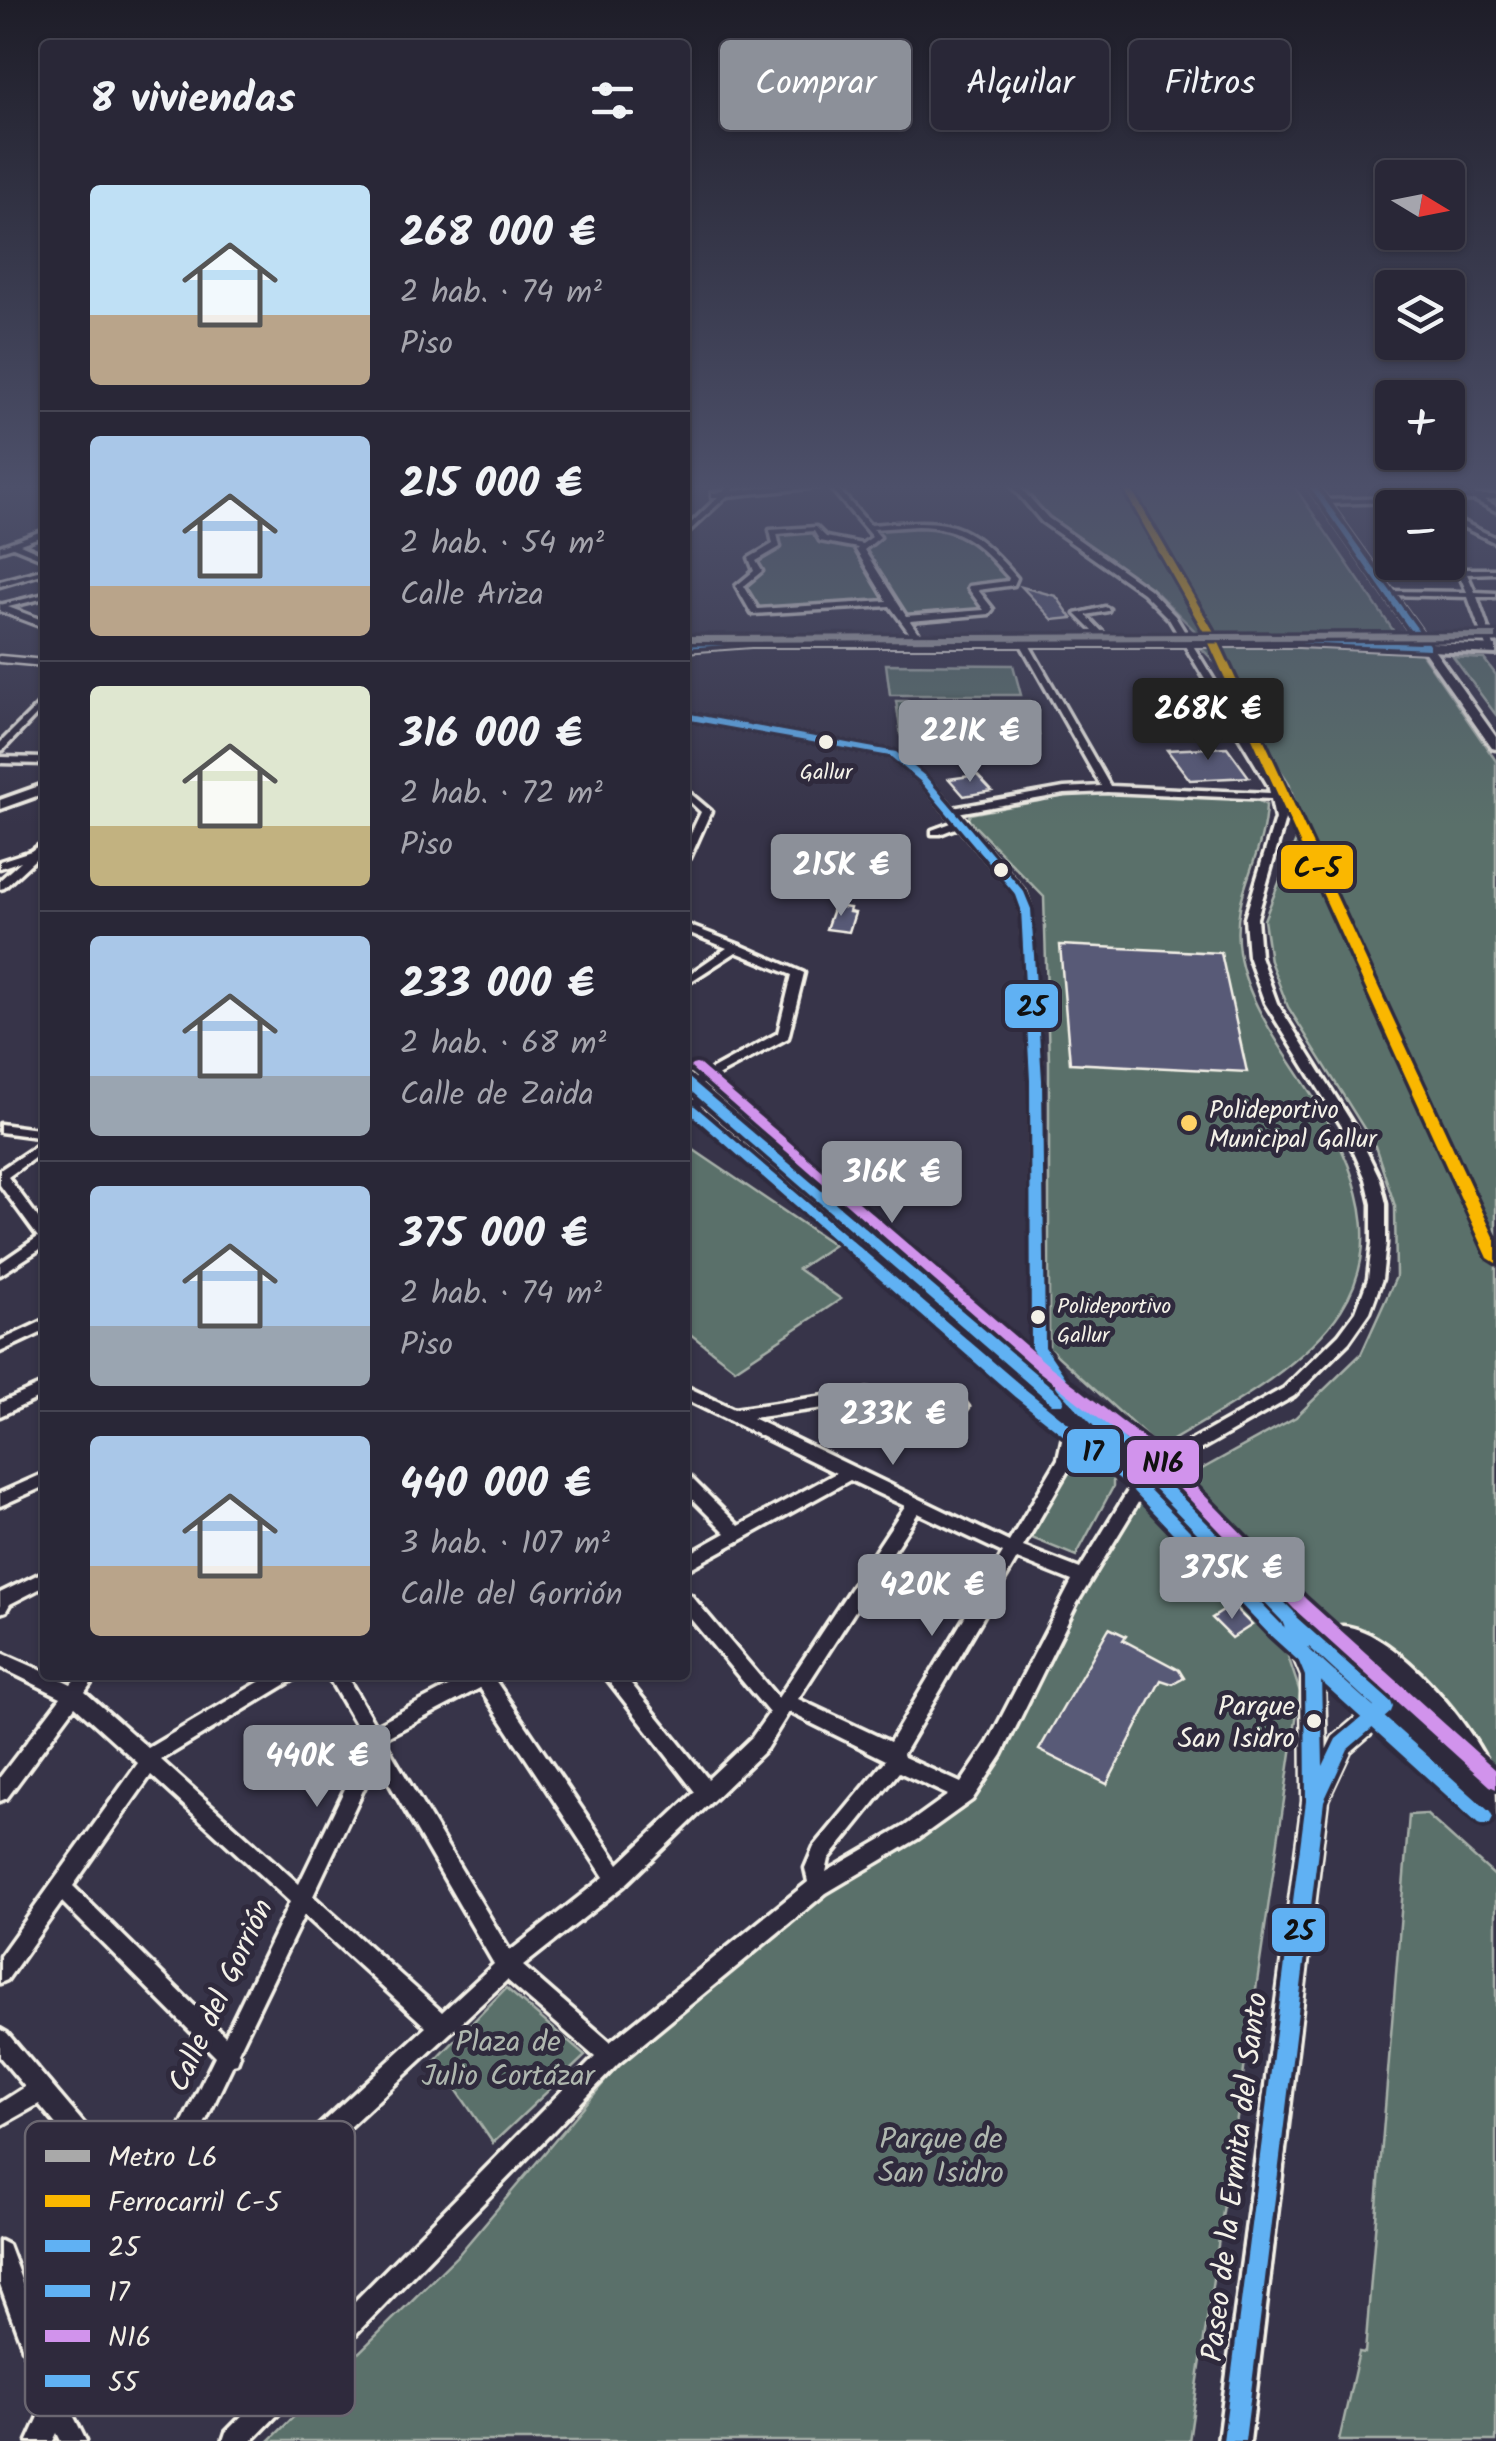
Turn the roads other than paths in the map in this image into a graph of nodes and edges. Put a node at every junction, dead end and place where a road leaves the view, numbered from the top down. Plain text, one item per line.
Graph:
1 (40, 597) edge
2 (746, 597) edge
3 (889, 597) edge
4 (979, 597) edge
5 (1153, 597) edge
6 (1391, 597) edge
7 (1473, 597) edge
8 (892, 603) junction
9 (0, 607) edge
10 (1105, 609) dead end
11 (905, 619) junction
12 (40, 624) edge
13 (690, 638) edge
14 (920, 641) junction
15 (1023, 641) junction
16 (1106, 641) junction
17 (1186, 641) junction
18 (751, 642) junction
19 (690, 646) edge
20 (1426, 646) junction
21 (1494, 650) edge
22 (0, 659) edge
23 (40, 663) edge
24 (40, 706) edge
25 (690, 717) edge
26 (1490, 727) edge
27 (1496, 745) edge
28 (0, 748) edge
29 (0, 760) edge
30 (40, 761) edge
31 (1107, 789) junction
32 (40, 793) edge
33 (1276, 796) junction
34 (690, 797) edge
35 (0, 808) edge
36 (952, 811) junction
37 (962, 822) junction
38 (936, 832) dead end
39 (690, 847) edge
40 (40, 848) edge
41 (4, 870) edge
42 (0, 886) edge
43 (690, 929) edge
44 (736, 947) junction
45 (690, 979) edge
46 (690, 1082) edge
47 (690, 1084) edge
48 (708, 1098) junction
49 (690, 1106) edge
50 (0, 1128) edge
51 (40, 1133) edge
52 (40, 1148) edge
53 (0, 1176) edge
54 (40, 1231) edge
55 (40, 1242) edge
56 (0, 1270) edge
57 (40, 1328) edge
58 (0, 1348) edge
59 (40, 1391) edge
60 (690, 1395) edge
61 (960, 1407) dead end
62 (782, 1408) junction
63 (0, 1410) edge
64 (1071, 1410) junction
65 (730, 1415) junction
66 (784, 1441) junction
67 (1128, 1454) junction
68 (1148, 1472) junction
69 (849, 1473) junction
70 (40, 1481) edge
71 (690, 1487) edge
72 (0, 1500) edge
73 (915, 1504) junction
74 (738, 1535) junction
75 (1011, 1549) junction
76 (690, 1561) edge
77 (1084, 1578) junction
78 (40, 1581) edge
79 (0, 1606) edge
80 (690, 1606) edge
81 (1288, 1618) junction
82 (1315, 1643) junction
83 (0, 1659) edge
84 (1313, 1676) junction
85 (40, 1678) edge
86 (43, 1680) edge
87 (85, 1680) edge
88 (278, 1680) edge
89 (339, 1680) edge
90 (478, 1680) edge
91 (489, 1680) edge
92 (617, 1680) edge
93 (76, 1696) junction
94 (782, 1707) junction
95 (1385, 1707) junction
96 (371, 1736) junction
97 (895, 1757) junction
98 (150, 1761) junction
99 (0, 1792) edge
100 (707, 1792) junction
101 (967, 1792) junction
102 (1315, 1801) junction
103 (1496, 1805) edge
104 (616, 1879) junction
105 (820, 1886) junction
106 (60, 1887) junction
107 (302, 1897) junction
108 (507, 1966) junction
109 (0, 1973) edge
110 (441, 2026) junction
111 (0, 2040) edge
112 (228, 2055) junction
113 (610, 2056) junction
114 (41, 2090) junction
115 (0, 2114) edge
116 (67, 2121) edge
117 (197, 2121) edge
118 (339, 2121) edge
119 (0, 2253) edge
120 (355, 2318) edge
121 (25, 2321) edge
122 (53, 2416) edge
123 (61, 2416) edge
124 (259, 2416) edge
125 (40, 2441) edge
126 (74, 2441) edge
127 (235, 2441) edge
128 (1234, 2441) edge

1 - 9 street
2 - 8 street
3 - 8 street
4 - 11 street
5 - 17 street
6 - 20 street
7 - 21 street
8 - 11 street
9 - 12 street
10 - 16 street
11 - 14 street
13 - 18 main road
14 - 15 main road
14 - 18 main road
15 - 16 main road
15 - 31 street
16 - 17 main road
17 - 20 main road
17 - 33 street
18 - 19 main road
20 - 21 main road
20 - 26 street
22 - 23 street
24 - 28 street
25 - 36 street
26 - 27 street
29 - 30 street
31 - 33 street
31 - 36 street
32 - 35 main road
33 - 68 street
34 - 39 street
36 - 37 street
37 - 38 street
37 - 67 street
40 - 41 street
41 - 42 street
43 - 44 street
44 - 45 street
44 - 46 street
47 - 48 street
48 - 49 street
48 - 64 street
50 - 51 street
52 - 53 street
53 - 54 street
55 - 56 street
57 - 58 street
59 - 63 street
60 - 65 street
61 - 62 street
62 - 65 street
62 - 66 street
64 - 67 street
64 - 75 street
65 - 66 street
66 - 69 street
67 - 68 street
68 - 77 street
68 - 81 street
69 - 73 street
69 - 74 street
70 - 72 street
71 - 74 street
73 - 75 street
73 - 94 street
74 - 76 street
75 - 77 street
75 - 97 street
77 - 101 street
78 - 79 street
80 - 94 street
81 - 82 street
81 - 84 street, Paseo de la Ermita del Santo
82 - 84 street
82 - 95 street
82 - 103 street
83 - 85 street
84 - 102 street, Paseo de la Ermita del Santo
86 - 93 street
87 - 93 street
88 - 98 street
89 - 96 street
90 - 96 street
91 - 104 street
92 - 100 street
93 - 98 street
93 - 99 street
94 - 97 street
94 - 100 street
95 - 102 street, Paseo de la Ermita del Santo
95 - 103 street
96 - 107 street, Calle del Gorrión
96 - 108 street
97 - 101 street
97 - 105 street
98 - 106 street
98 - 107 street
100 - 104 street
101 - 105 street
102 - 128 street, Paseo de la Ermita del Santo
104 - 108 street
105 - 113 street
106 - 109 street
106 - 112 street
107 - 110 street
107 - 112 street, Calle del Gorrión
108 - 110 street
108 - 113 street
110 - 118 street
111 - 114 street
112 - 117 street, Calle del Gorrión
113 - 120 street
114 - 115 street
114 - 116 street
119 - 121 street
122 - 125 street, Calle del Gorrión
123 - 126 street
124 - 127 street

